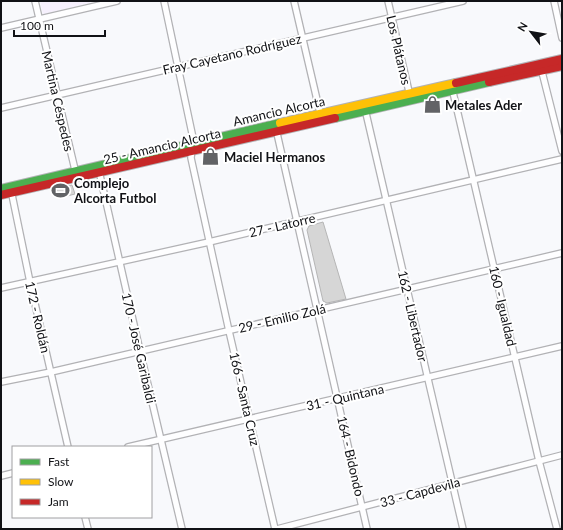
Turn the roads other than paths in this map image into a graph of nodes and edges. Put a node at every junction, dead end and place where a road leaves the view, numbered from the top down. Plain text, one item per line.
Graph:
1 (35, 1) edge
2 (117, 1) edge
3 (164, 1) edge
4 (294, 1) edge
5 (388, 1) edge
6 (463, 1) edge
7 (554, 1) edge
8 (391, 17) junction
9 (39, 19) junction
10 (1, 28) edge
11 (303, 38) junction
12 (562, 38) edge
13 (562, 59) edge
14 (179, 66) junction
15 (562, 66) edge
16 (541, 67) junction
17 (452, 86) junction
18 (57, 96) junction
19 (410, 96) junction
20 (364, 107) junction
21 (1, 108) edge
22 (321, 118) junction
23 (276, 128) junction
24 (193, 143) junction
25 (562, 151) edge
26 (191, 152) junction
27 (562, 159) edge
28 (99, 169) junction
29 (76, 175) junction
30 (474, 179) junction
31 (1, 189) edge
32 (11, 190) junction
33 (1, 195) edge
34 (386, 200) junction
35 (297, 221) junction
36 (209, 242) junction
37 (562, 253) edge
38 (119, 261) junction
39 (495, 269) junction
40 (30, 282) junction
41 (1, 288) edge
42 (407, 288) junction
43 (317, 310) junction
44 (229, 331) junction
45 (562, 346) edge
46 (140, 352) junction
47 (515, 357) junction
48 (51, 372) junction
49 (428, 378) junction
50 (1, 382) edge
51 (338, 398) junction
52 (250, 419) junction
53 (161, 440) junction
54 (68, 446) edge
55 (133, 446) edge
56 (562, 455) edge
57 (539, 461) junction
58 (12, 473) edge
59 (1, 476) edge
60 (452, 483) junction
61 (363, 508) junction
62 (85, 518) edge
63 (88, 529) edge
64 (182, 529) edge
65 (276, 529) edge
66 (368, 529) edge
67 (464, 529) edge
68 (557, 529) edge

1 - 9 street, Martina Céspedes
2 - 9 street
3 - 14 street
4 - 11 street
5 - 8 street, Los Plátanos
6 - 8 street, Fray Cayetano Rodríguez
7 - 12 street
8 - 11 street, Fray Cayetano Rodríguez
8 - 19 street, Los Plátanos
9 - 10 street
9 - 18 street, Martina Céspedes
11 - 14 street, Fray Cayetano Rodríguez
11 - 22 street
13 - 16 main road
14 - 18 street, Fray Cayetano Rodríguez
14 - 24 street
15 - 16 main road, 25 - Amancio Alcorta
16 - 17 main road, 25 - Amancio Alcorta
16 - 25 street
17 - 19 main road, 25 - Amancio Alcorta
17 - 30 street, 160 - Igualdad
18 - 21 street, Fray Cayetano Rodríguez
18 - 29 street, Martina Céspedes
19 - 20 main road, 25 - Amancio Alcorta
20 - 22 main road, 25 - Amancio Alcorta
20 - 34 street, 162 - Libertador
22 - 23 main road, 25 - Amancio Alcorta
23 - 24 main road, Amancio Alcorta
23 - 26 main road, 25 - Amancio Alcorta
23 - 35 street, 164 - Bidondo
24 - 26 street
24 - 28 main road, Amancio Alcorta
26 - 28 main road, 25 - Amancio Alcorta
26 - 36 street, 166 - Santa Cruz
27 - 30 street, 27 - Latorre
28 - 29 main road, 25 - Amancio Alcorta
28 - 38 street, 170 - José Garibaldi
29 - 32 main road, 25 - Amancio Alcorta
30 - 34 street, 27 - Latorre
30 - 39 street, 160 - Igualdad
31 - 32 main road
32 - 33 main road, 25 - Amancio Alcorta
32 - 40 street, 172 - Roldán
34 - 35 street, 27 - Latorre
34 - 42 street, 162 - Libertador
35 - 36 street, 27 - Latorre
35 - 43 street, 164 - Bidondo
36 - 38 street, 27 - Latorre
36 - 44 street, 166 - Santa Cruz
37 - 39 street, 29 - Emilio Zolá
38 - 40 street, 27 - Latorre
38 - 46 street, 170 - José Garibaldi
39 - 42 street, 29 - Emilio Zolá
39 - 47 street, 160 - Igualdad
40 - 41 street, 27 - Latorre
40 - 48 street, 172 - Roldán
42 - 43 street, 29 - Emilio Zolá
42 - 49 street, 162 - Libertador
43 - 44 street, 29 - Emilio Zolá
43 - 51 street, 164 - Bidondo
44 - 46 street, 29 - Emilio Zolá
44 - 52 street, 166 - Santa Cruz
45 - 47 street, 31 - Quintana
46 - 48 street, 29 - Emilio Zolá
46 - 53 street, 170 - José Garibaldi
47 - 49 street, 31 - Quintana
47 - 57 street, 160 - Igualdad
48 - 50 street, 29 - Emilio Zolá
48 - 54 street, 172 - Roldán
49 - 51 street, 31 - Quintana
49 - 60 street, 162 - Libertador
51 - 52 street, 31 - Quintana
51 - 61 street, 164 - Bidondo
52 - 53 street, 31 - Quintana
52 - 65 street, 166 - Santa Cruz
53 - 55 street, 31 - Quintana
53 - 64 street, 170 - José Garibaldi
56 - 57 street, 33 - Capdevila
57 - 60 street, 33 - Capdevila
57 - 68 street, 160 - Igualdad
58 - 59 street
60 - 61 street, 33 - Capdevila
60 - 67 street, 162 - Libertador
61 - 65 street, 33 - Capdevila
61 - 66 street, 164 - Bidondo
62 - 63 street

